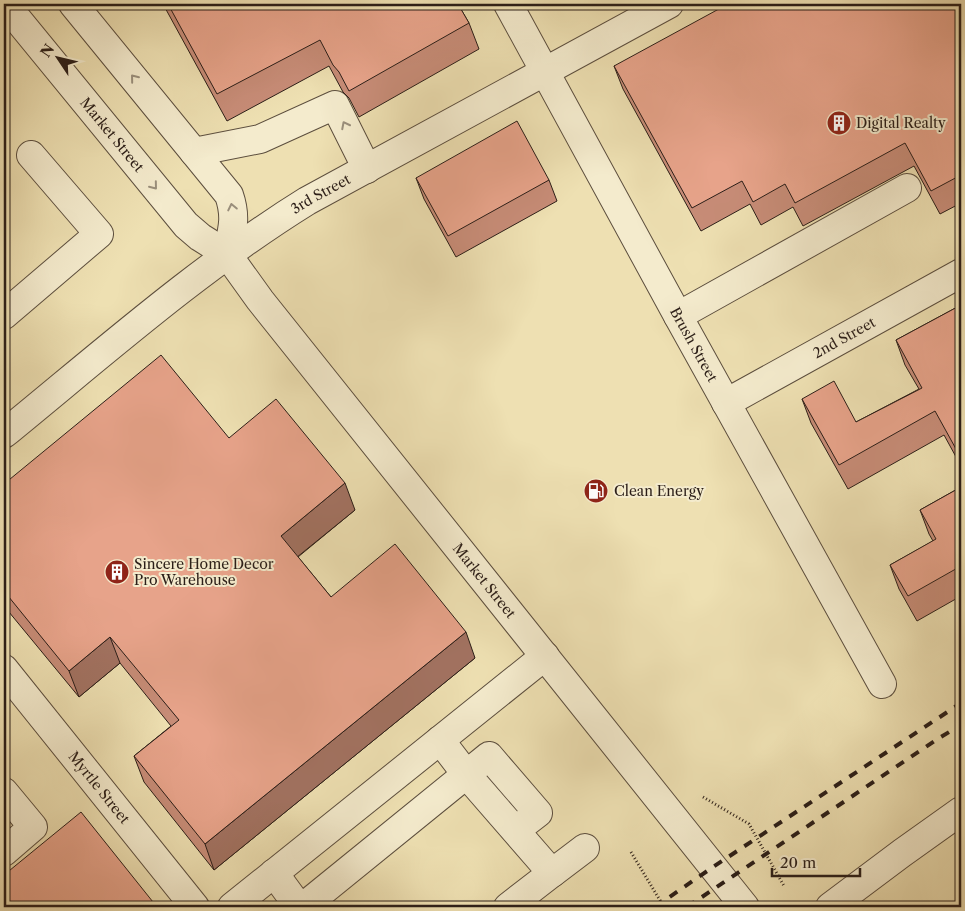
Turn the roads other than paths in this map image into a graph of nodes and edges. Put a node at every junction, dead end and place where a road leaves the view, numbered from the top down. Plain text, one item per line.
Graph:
1 (5, 4) edge
2 (73, 4) edge
3 (508, 4) edge
4 (669, 4) edge
5 (545, 71) junction
6 (194, 152) junction
7 (31, 155) dead end
8 (367, 169) junction
9 (907, 188) dead end
10 (227, 254) junction
11 (961, 272) edge
12 (4, 315) edge
13 (678, 316) junction
14 (726, 402) junction
15 (4, 434) edge
16 (545, 656) junction
17 (4, 669) edge
18 (882, 684) dead end
19 (440, 740) junction
20 (466, 774) junction
21 (4, 792) edge
22 (961, 812) edge
23 (585, 848) dead end
24 (4, 852) edge
25 (552, 873) junction
26 (274, 874) junction
27 (196, 907) edge
28 (232, 907) edge
29 (301, 907) edge
30 (508, 907) edge
31 (745, 907) edge
32 (830, 907) edge

1 -> 10 street, Market Street
6 -> 2 street
3 - 5 street, Brush Street
4 - 5 street, 3rd Street
5 - 8 street, 3rd Street
5 - 13 street, Brush Street
8 -> 6 street
10 -> 6 street
7 - 12 street
8 - 10 street, 3rd Street
9 - 13 street
10 - 15 street, 3rd Street
10 - 16 street, Market Street
11 - 14 street, 2nd Street
13 - 14 street, Brush Street
14 - 18 street, Brush Street
16 - 19 street
16 - 31 street, Market Street
17 - 27 street, Myrtle Street
19 - 20 street
19 - 26 street
20 - 25 street
20 - 29 street
21 - 24 street
22 - 32 street
23 - 25 street
25 - 30 street
26 - 28 street
26 - 29 street

